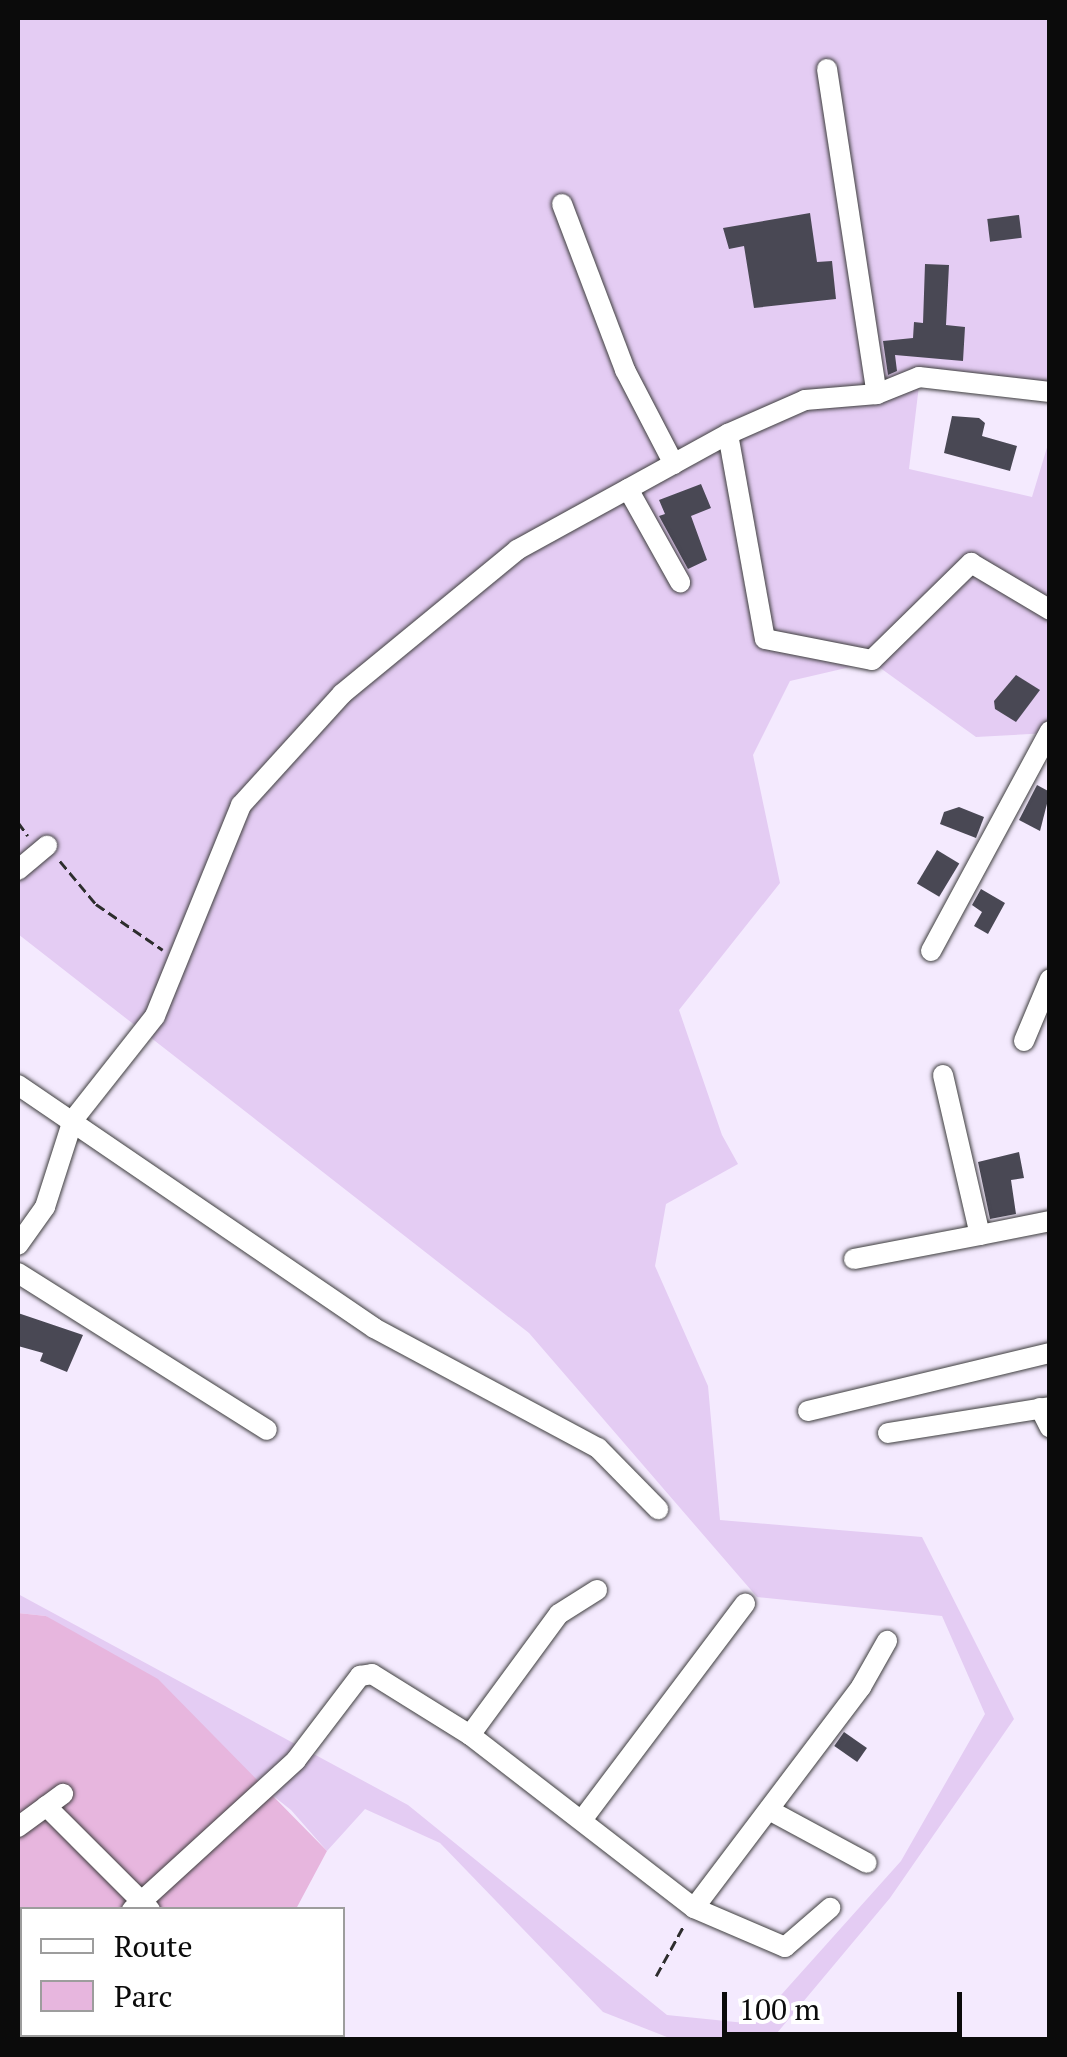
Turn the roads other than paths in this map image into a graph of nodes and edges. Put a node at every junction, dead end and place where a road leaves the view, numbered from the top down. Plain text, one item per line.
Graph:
1 (827, 69) dead end
2 (562, 204) dead end
3 (1050, 392) edge
4 (876, 394) junction
5 (728, 434) junction
6 (674, 464) junction
7 (628, 489) junction
8 (680, 582) dead end
9 (1050, 610) edge
10 (1050, 731) edge
11 (47, 846) road end
12 (18, 870) edge
13 (931, 951) dead end
14 (1050, 979) edge
15 (1024, 1041) dead end
16 (943, 1076) dead end
17 (18, 1085) edge
18 (73, 1120) junction
19 (1050, 1221) edge
20 (980, 1235) junction
21 (18, 1245) edge
22 (854, 1260) dead end
23 (18, 1273) edge
24 (1050, 1354) edge
25 (1045, 1408) edge
26 (808, 1411) dead end
27 (1050, 1428) edge
28 (267, 1430) dead end
29 (888, 1433) dead end
30 (658, 1509) dead end
31 (596, 1590) dead end
32 (744, 1604) dead end
33 (887, 1642) dead end
34 (470, 1735) junction
35 (769, 1810) junction
36 (582, 1820) junction
37 (18, 1827) edge
38 (867, 1863) dead end
39 (141, 1906) edge
40 (694, 1908) junction
41 (830, 1908) dead end

1 - 4 street
2 - 6 street
3 - 4 street
4 - 5 street
5 - 6 street
5 - 9 street
6 - 7 street
7 - 8 street
7 - 18 street
10 - 13 street
11 - 12 street
14 - 15 street
16 - 20 street
17 - 18 street
18 - 21 street
18 - 30 street
19 - 20 street
20 - 22 street
23 - 28 street
24 - 26 street
25 - 27 street
25 - 29 street
31 - 34 street
32 - 36 street
33 - 35 street
34 - 36 street
34 - 39 street
35 - 38 street
35 - 40 street
36 - 40 street
37 - 39 street
40 - 41 street

